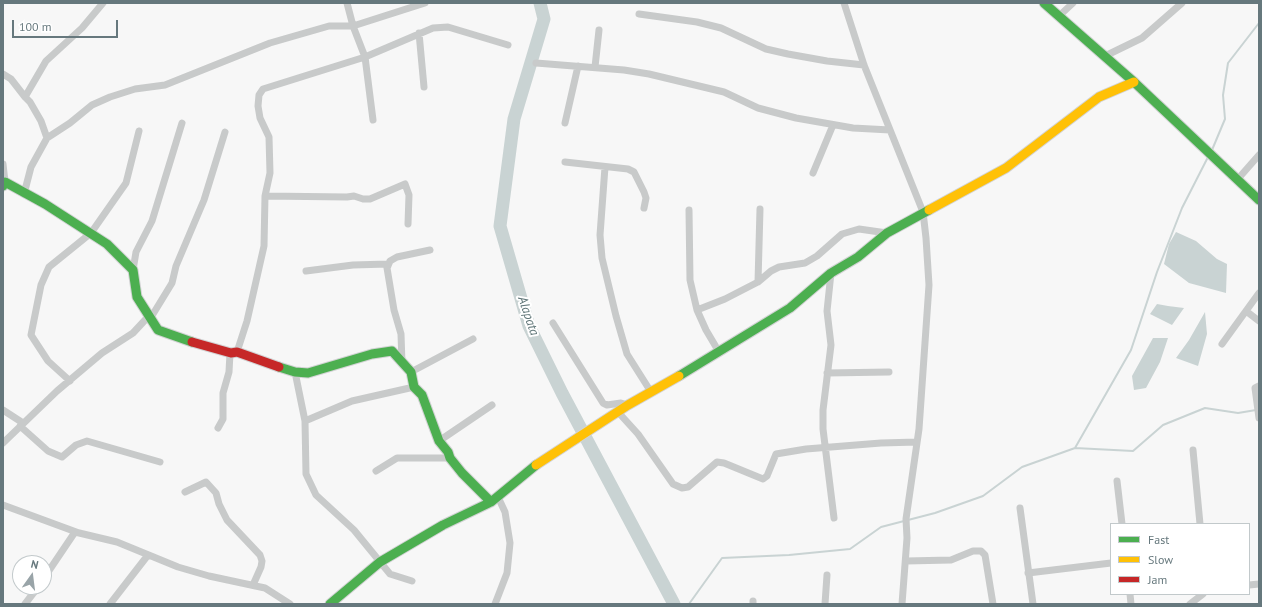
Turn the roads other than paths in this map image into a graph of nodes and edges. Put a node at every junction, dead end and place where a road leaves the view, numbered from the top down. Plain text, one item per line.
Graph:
1 (103, 3) edge
2 (347, 3) edge
3 (425, 3) edge
4 (844, 3) edge
5 (1044, 3) edge
6 (1073, 3) edge
7 (1182, 3) edge
8 (639, 14) dead end
9 (1059, 16) junction
10 (353, 26) junction
11 (599, 30) dead end
12 (419, 33) junction
13 (508, 45) dead end
14 (365, 56) junction
15 (1105, 56) junction
16 (536, 64) dead end
17 (864, 65) junction
18 (578, 66) junction
19 (594, 68) junction
20 (3, 74) edge
21 (1134, 82) junction
22 (424, 88) dead end
23 (25, 97) junction
24 (372, 120) dead end
25 (182, 123) dead end
26 (565, 123) dead end
27 (832, 125) junction
28 (139, 130) dead end
29 (890, 130) junction
30 (225, 132) dead end
31 (47, 138) junction
32 (1259, 155) edge
33 (565, 162) dead end
34 (3, 164) edge
35 (605, 167) junction
36 (813, 174) dead end
37 (1237, 180) junction
38 (4, 184) edge
39 (24, 194) junction
40 (265, 196) junction
41 (1259, 200) edge
42 (644, 208) dead end
43 (760, 209) dead end
44 (689, 210) dead end
45 (923, 212) junction
46 (408, 224) dead end
47 (91, 233) junction
48 (887, 233) junction
49 (430, 250) dead end
50 (388, 264) junction
51 (132, 270) junction
52 (306, 271) dead end
53 (831, 273) junction
54 (758, 282) junction
55 (1259, 293) edge
56 (697, 310) junction
57 (1246, 311) junction
58 (150, 319) junction
59 (1259, 321) edge
60 (553, 323) dead end
61 (473, 339) dead end
62 (1222, 344) dead end
63 (719, 352) junction
64 (234, 353) junction
65 (402, 364) junction
66 (295, 372) junction
67 (411, 372) junction
68 (889, 372) dead end
69 (827, 373) junction
70 (70, 380) junction
71 (1259, 386) edge
72 (414, 387) junction
73 (651, 392) junction
74 (492, 405) dead end
75 (628, 405) junction
76 (3, 410) edge
77 (618, 412) junction
78 (1259, 418) edge
79 (305, 421) junction
80 (21, 425) junction
81 (218, 428) dead end
82 (440, 441) junction
83 (917, 442) junction
84 (3, 443) edge
85 (825, 448) junction
86 (1193, 450) dead end
87 (450, 458) junction
88 (160, 462) dead end
89 (376, 471) dead end
90 (1117, 481) dead end
91 (185, 492) dead end
92 (491, 502) junction
93 (3, 504) edge
94 (1020, 508) dead end
95 (834, 518) dead end
96 (1122, 523) edge
97 (1200, 523) edge
98 (88, 536) junction
99 (148, 555) junction
100 (906, 561) junction
101 (380, 562) junction
102 (1110, 563) edge
103 (52, 566) edge
104 (1028, 572) junction
105 (828, 575) dead end
106 (412, 580) dead end
107 (253, 585) junction
108 (32, 595) edge
109 (1202, 595) edge
110 (25, 604) edge
111 (110, 604) edge
112 (290, 604) edge
113 (330, 604) edge
114 (495, 604) edge
115 (824, 604) edge
116 (902, 604) edge
117 (993, 604) edge
118 (1033, 604) edge
119 (1190, 604) edge

1 - 23 street
2 - 10 street
3 - 10 street
4 - 17 street
5 - 9 street
6 - 9 street
7 - 15 street
8 - 17 street
9 - 15 street
10 - 14 street
10 - 31 street
11 - 19 street
12 - 13 street
12 - 14 street
12 - 22 street
14 - 24 street
14 - 40 street
15 - 21 street
16 - 18 street
17 - 29 street
18 - 19 street
18 - 26 street
19 - 27 street
20 - 23 street
21 - 37 street
21 - 45 street
23 - 31 street
25 - 51 street
27 - 29 street
27 - 36 street
28 - 47 street
29 - 45 street
30 - 58 street
31 - 39 street
32 - 37 street
33 - 35 street
34 - 38 street
35 - 42 street
35 - 73 street
37 - 41 street
38 - 39 street
39 - 47 street
40 - 46 street
40 - 64 street
43 - 54 street
44 - 56 street
45 - 48 street
45 - 83 street
47 - 51 street
47 - 70 street
48 - 53 street
48 - 54 street
49 - 50 street
50 - 52 street
50 - 65 street
51 - 58 street
53 - 63 street
53 - 69 street
54 - 56 street
55 - 57 street
56 - 63 street
57 - 59 street
57 - 62 street
58 - 64 street
58 - 70 street
60 - 75 street
61 - 67 street
63 - 73 street
64 - 66 street
64 - 81 street
65 - 66 street
65 - 67 street
66 - 79 street
67 - 72 street
68 - 69 street
69 - 85 street
70 - 80 street
71 - 78 street
72 - 79 street
72 - 82 street
73 - 75 street
74 - 82 street
75 - 77 street
76 - 80 street
77 - 85 street
77 - 92 street
79 - 101 street
80 - 84 street
80 - 88 street
82 - 87 street
83 - 85 street
83 - 100 street
85 - 95 street
86 - 97 street
87 - 89 street
87 - 92 street
90 - 96 street
91 - 107 street
92 - 101 street
92 - 114 street
93 - 98 street
94 - 104 street
98 - 99 street
98 - 103 street
99 - 107 street
99 - 111 street
100 - 116 street
100 - 117 street
101 - 106 street
101 - 113 street
102 - 104 street
104 - 118 street
105 - 115 street
107 - 112 street
108 - 110 street
109 - 119 street

